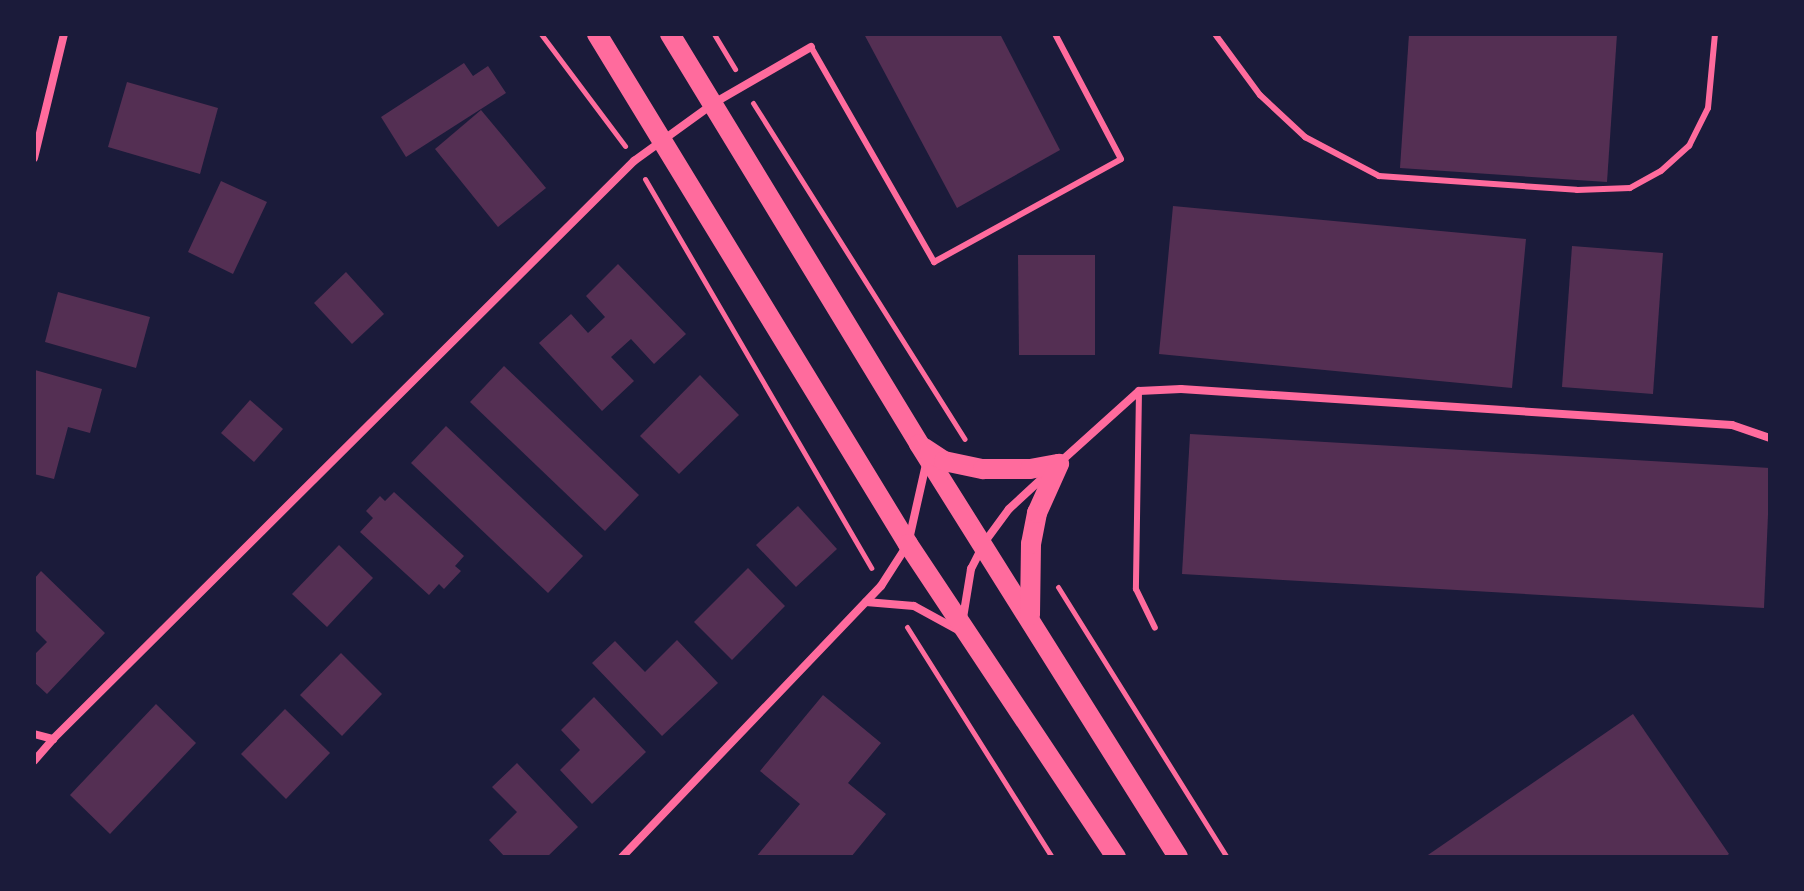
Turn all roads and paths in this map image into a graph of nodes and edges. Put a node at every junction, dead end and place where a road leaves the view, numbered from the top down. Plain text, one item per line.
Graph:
1 (64, 34) edge
2 (541, 34) edge
3 (597, 34) edge
4 (670, 34) edge
5 (1055, 34) edge
6 (1215, 34) edge
7 (1715, 34) edge
8 (811, 47) joint
9 (714, 103) junction
10 (661, 140) junction
11 (34, 158) edge
12 (634, 161) junction
13 (1139, 391) junction
14 (1770, 438) edge
15 (923, 451) junction
16 (1059, 464) junction
17 (984, 543) junction
18 (908, 544) junction
19 (881, 586) junction
20 (865, 602) junction
21 (892, 603) junction
22 (1030, 617) junction
23 (1155, 628) dead end
24 (969, 632) junction
25 (34, 734) edge
26 (53, 739) junction
27 (34, 761) edge
28 (622, 857) edge
29 (1052, 857) edge
30 (1116, 857) edge
31 (1178, 857) edge

1 - 11 street
2 - 12 path
3 - 10 main road
4 - 9 main road
5 - 8 lane
6 - 7 lane
8 - 9 street
9 - 10 street
9 - 15 main road
10 - 12 street
10 - 18 main road
12 - 19 path
12 - 26 street
13 - 14 street
13 - 16 street
13 - 23 lane
15 - 16 main road
15 - 17 main road
15 - 18 street
16 - 17 street
16 - 22 main road
17 - 22 main road
17 - 24 street
18 - 19 street
18 - 24 main road
19 - 20 street
20 - 21 street
20 - 28 street
21 - 24 street
21 - 29 path
22 - 31 main road
24 - 30 main road
25 - 26 street
26 - 27 street

